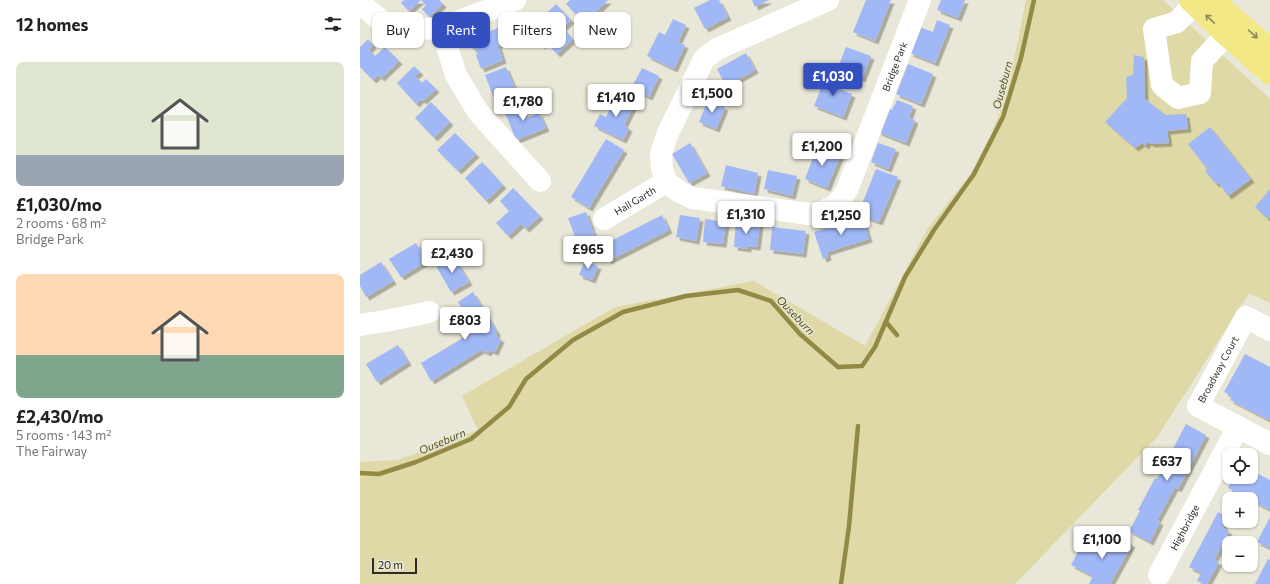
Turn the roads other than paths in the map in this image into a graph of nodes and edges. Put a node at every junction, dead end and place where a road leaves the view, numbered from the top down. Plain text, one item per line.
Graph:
1 (515, 0) edge
2 (828, 0) edge
3 (920, 0) edge
4 (1215, 0) edge
5 (360, 2) edge
6 (1192, 2) edge
7 (483, 12) edge
8 (432, 28) edge
9 (1226, 35) junction
10 (447, 48) edge
11 (1270, 49) edge
12 (1270, 74) edge
13 (540, 182) dead end
14 (666, 182) junction
15 (604, 219) dead end
16 (429, 312) dead end
17 (360, 324) edge
18 (1270, 330) edge
19 (1238, 427) junction
20 (1270, 444) edge
21 (1159, 575) dead end

1 - 7 street
2 - 14 street
3 - 14 street, Bridge Park
4 -> 11 main road
5 - 8 street
9 -> 6 main road
6 - 9 street
9 - 12 main road
10 - 13 street
14 - 15 street, Hall Garth
16 - 17 street
18 - 19 street, Broadway Court
19 - 20 street
19 - 21 street, Highbridge

